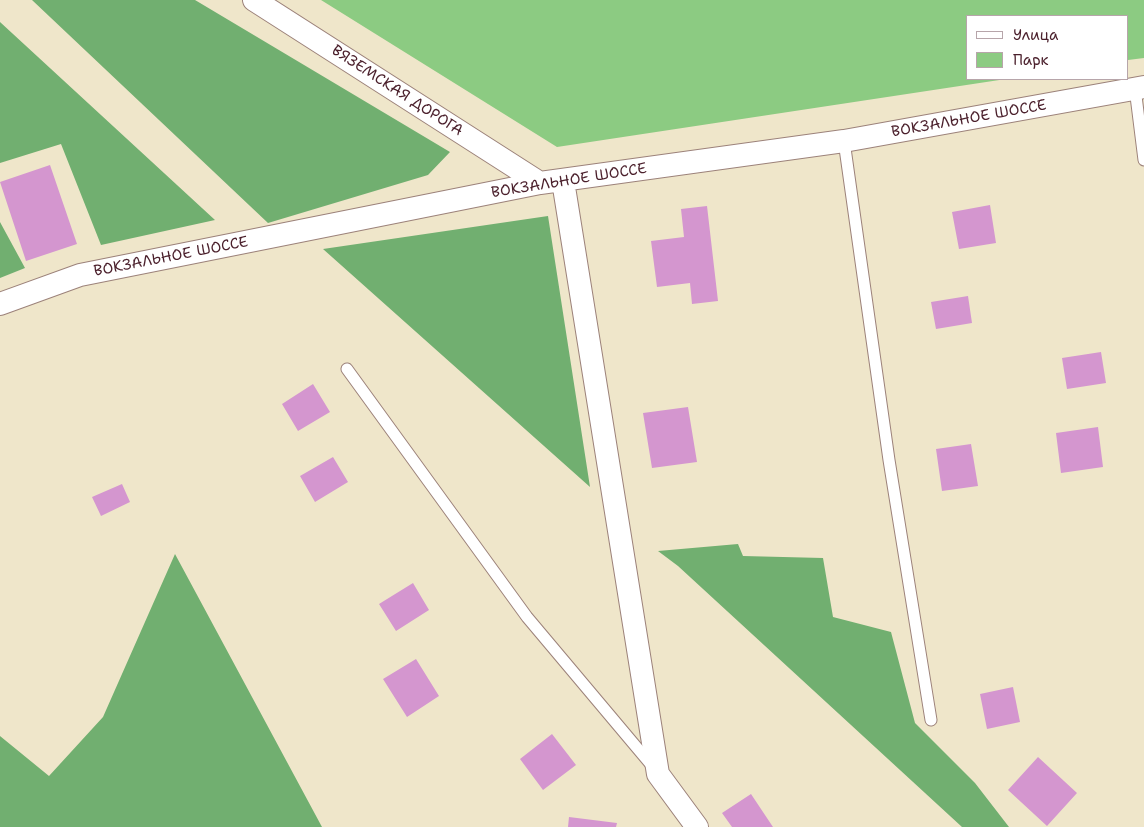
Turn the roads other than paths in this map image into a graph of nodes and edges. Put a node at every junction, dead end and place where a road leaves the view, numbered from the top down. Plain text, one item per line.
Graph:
1 (254, 0) edge
2 (1140, 88) edge
3 (844, 141) junction
4 (1144, 160) edge
5 (563, 181) junction
6 (540, 183) junction
7 (0, 304) edge
8 (346, 369) dead end
9 (932, 720) dead end
10 (658, 774) junction
11 (697, 827) edge

1 - 6 street, ВЯЗЕМСКАЯ ДОРОГА
2 - 3 street, ВОКЗАЛЬНОЕ ШОССЕ
2 - 4 lane
3 - 5 street, ВОКЗАЛЬНОЕ ШОССЕ
3 - 9 lane
5 - 6 street, ВОКЗАЛЬНОЕ ШОССЕ
5 - 10 street
6 - 7 street, ВОКЗАЛЬНОЕ ШОССЕ
8 - 10 lane
10 - 11 street

